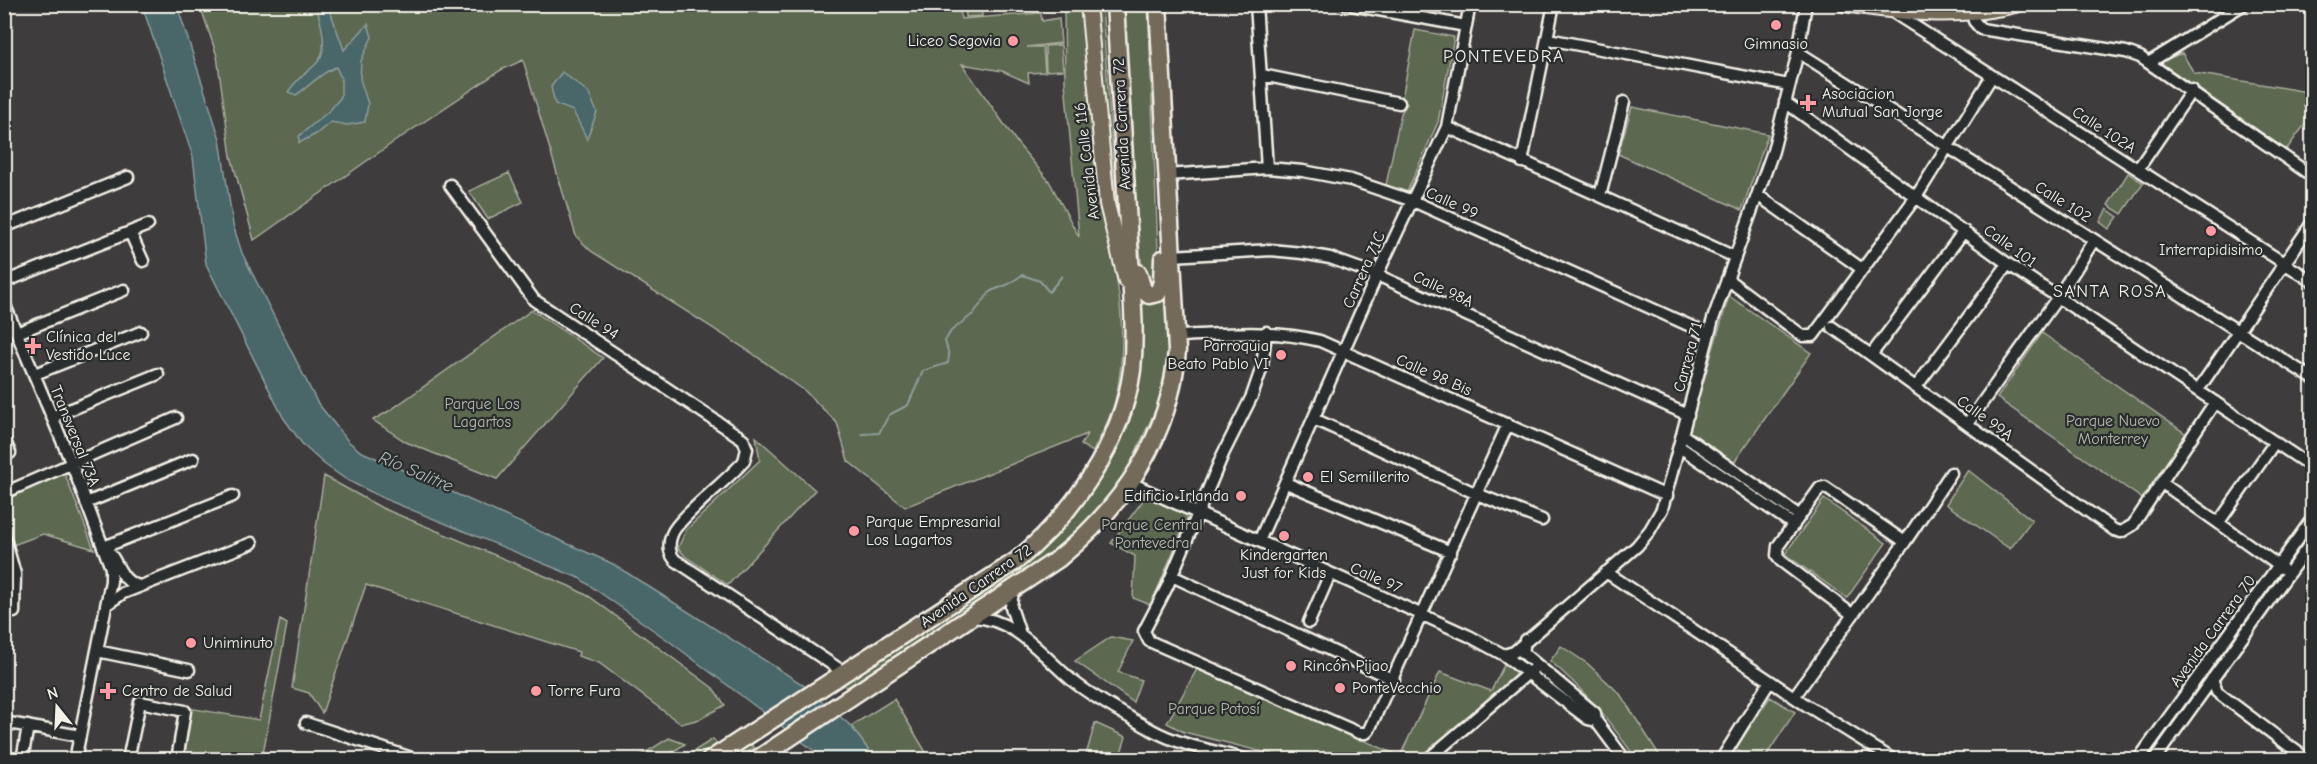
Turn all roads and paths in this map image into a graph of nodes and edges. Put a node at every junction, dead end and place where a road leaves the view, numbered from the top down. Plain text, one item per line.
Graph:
1 (1088, 4) edge
2 (1115, 4) edge
3 (1158, 4) edge
4 (1256, 4) edge
5 (1346, 4) edge
6 (1470, 4) edge
7 (1554, 4) edge
8 (1806, 4) edge
9 (1844, 4) edge
10 (2019, 4) edge
11 (2244, 4) edge
12 (1885, 7) edge
13 (1972, 9) edge
14 (1466, 26) junction
15 (1548, 39) junction
16 (1798, 52) junction
17 (2150, 62) junction
18 (1262, 75) junction
19 (1992, 76) junction
20 (1790, 85) junction
21 (2192, 90) junction
22 (1624, 102) dead end
23 (1785, 102) junction
24 (1398, 103) dead end
25 (1447, 127) junction
26 (1948, 148) junction
27 (1522, 162) junction
28 (1267, 168) junction
29 (2138, 169) junction
30 (1167, 175) junction
31 (2313, 176) edge
32 (128, 177) dead end
33 (450, 185) dead end
34 (1600, 196) junction
35 (1759, 196) junction
36 (1916, 197) junction
37 (1413, 201) junction
38 (1128, 214) junction
39 (2313, 223) edge
40 (148, 225) dead end
41 (4, 227) edge
42 (1964, 231) junction
43 (130, 232) junction
44 (2094, 240) junction
45 (1172, 256) junction
46 (1735, 257) junction
47 (143, 261) dead end
48 (2286, 263) junction
49 (2008, 264) junction
50 (1862, 269) junction
51 (1377, 275) junction
52 (1727, 279) junction
53 (2313, 280) edge
54 (4, 282) edge
55 (124, 290) dead end
56 (2058, 297) junction
57 (4, 303) edge
58 (1133, 310) junction
59 (1832, 327) dead end
60 (2238, 331) junction
61 (141, 332) dead end
62 (1266, 332) junction
63 (17, 333) junction
64 (1708, 334) junction
65 (1177, 336) junction
66 (1345, 351) junction
67 (1871, 355) junction
68 (34, 374) junction
69 (158, 374) dead end
70 (2313, 378) edge
71 (1916, 387) junction
72 (2198, 390) junction
73 (2216, 402) junction
74 (1688, 415) junction
75 (52, 417) junction
76 (176, 418) dead end
77 (1314, 419) junction
78 (1508, 424) junction
79 (1967, 424) junction
80 (1683, 435) junction
81 (4, 439) edge
82 (2275, 442) junction
83 (1680, 447) junction
84 (10, 453) dead end
85 (193, 459) dead end
86 (71, 462) junction
87 (2313, 467) edge
88 (1951, 473) dead end
89 (1131, 483) junction
90 (1286, 483) junction
91 (2162, 483) junction
92 (4, 493) edge
93 (1477, 494) junction
94 (233, 496) dead end
95 (1667, 496) junction
96 (86, 503) junction
97 (1197, 513) junction
98 (2313, 519) edge
99 (1542, 520) dead end
100 (1797, 520) junction
101 (2219, 522) junction
102 (4, 535) edge
103 (1259, 541) junction
104 (2313, 541) edge
105 (252, 543) dead end
106 (1905, 543) junction
107 (104, 547) junction
108 (1451, 552) junction
109 (2278, 566) junction
110 (1606, 572) junction
111 (1330, 574) junction
112 (2288, 574) junction
113 (1172, 576) junction
114 (140, 586) junction
115 (1013, 590) junction
116 (106, 605) junction
117 (14, 612) dead end
118 (1423, 615) junction
119 (1853, 615) junction
120 (972, 617) junction
121 (1309, 622) dead end
122 (1020, 634) junction
123 (1526, 640) junction
124 (97, 651) junction
125 (1504, 655) junction
126 (1538, 665) junction
127 (189, 670) dead end
128 (2203, 670) junction
129 (845, 673) junction
130 (1529, 673) junction
131 (2212, 679) junction
132 (1394, 680) junction
133 (1770, 681) junction
134 (2203, 692) junction
135 (2217, 692) junction
136 (1794, 697) junction
137 (1596, 721) junction
138 (4, 722) edge
139 (306, 723) dead end
140 (28, 726) junction
141 (80, 736) junction
142 (22, 759) edge
143 (75, 759) edge
144 (128, 759) edge
145 (177, 759) edge
146 (418, 759) edge
147 (710, 759) edge
148 (756, 759) edge
149 (1248, 759) edge
150 (1427, 759) edge
151 (1625, 759) edge
152 (1720, 759) edge
153 (1894, 759) edge
154 (2138, 759) edge
155 (2154, 759) edge
156 (2308, 759) edge

1 - 58 main road, Avenida Calle 116
2 - 38 highway, Avenida Carrera 72
3 - 30 highway, Avenida Carrera 72
4 - 18 street
5 - 14 street
6 - 14 street, Carrera 71C
7 - 15 street
8 - 16 street, Carrera 71
9 - 12 main road
10 - 13 main road
11 - 17 street
12 - 13 main road
12 - 19 street, Calle 102A
13 - 17 street
14 - 25 street, Carrera 71C
15 - 20 street
15 - 27 street
16 - 20 street, Carrera 71
16 - 26 street, Calle 102
17 - 21 street
18 - 24 street
18 - 28 street
19 - 26 street
19 - 29 street, Calle 102A
20 - 23 street, Carrera 71
21 - 29 street
21 - 31 street
22 - 34 street
23 - 35 street, Carrera 71
23 - 36 street, Calle 101
25 - 27 street
25 - 37 street, Carrera 71C
26 - 36 street
26 - 44 street, Calle 102
27 - 34 street
28 - 30 street, Calle 99
28 - 37 street, Calle 99
29 - 48 street, Calle 102A
30 - 38 highway
30 - 45 highway, Avenida Carrera 72
32 - 41 street
33 - 129 street, Calle 94
34 - 46 street
35 - 46 street, Carrera 71
35 - 50 street
36 - 42 street, Calle 101
36 - 50 street
37 - 51 street, Carrera 71C
37 - 64 street, Calle 99
38 - 58 highway, Avenida Carrera 72
39 - 48 street
40 - 43 street
42 - 49 street, Calle 101
42 - 67 street
43 - 47 street
43 - 54 street
44 - 56 street
44 - 60 street, Calle 102
45 - 51 street, Calle 98A
45 - 65 highway, Avenida Carrera 72
46 - 52 street, Carrera 71
48 - 53 street, Calle 102A
48 - 60 street
49 - 56 street, Calle 101
49 - 71 street
50 - 52 street
51 - 66 street, Carrera 71C
51 - 74 street, Calle 98A
52 - 64 street, Carrera 71
55 - 63 street
56 - 72 street, Calle 101
56 - 79 street
57 - 63 street, Transversal 73A
58 - 129 highway, Avenida Carrera 72
59 - 67 street, Calle 99A
60 - 70 street, Calle 102
60 - 72 street
61 - 68 street
62 - 65 street, Calle 98 Bis
62 - 66 street, Calle 98 Bis
62 - 97 street
63 - 68 street, Transversal 73A
64 - 74 street, Carrera 71
65 - 89 highway, Avenida Carrera 72
66 - 77 street, Carrera 71C
66 - 78 street, Calle 98 Bis
67 - 71 street, Calle 99A
68 - 75 street, Transversal 73A
69 - 75 street
71 - 79 street, Calle 99A
72 - 73 street, Calle 101
73 - 82 street, Calle 101
73 - 91 street
74 - 80 street, Carrera 71
75 - 86 street, Transversal 73A
76 - 86 street
77 - 90 street, Carrera 71C
77 - 93 street
78 - 93 street
78 - 95 street, Calle 98 Bis
79 - 91 street, Calle 99A
80 - 83 street, Carrera 71
80 - 100 street
81 - 84 street
82 - 87 street, Calle 101
82 - 101 street
83 - 95 street, Carrera 71
83 - 100 street
85 - 96 street
86 - 92 street
86 - 96 street, Transversal 73A
88 - 106 street
89 - 97 street, Calle 97
89 - 115 highway, Avenida Carrera 72
90 - 103 street, Carrera 71C
90 - 108 street
91 - 101 street
93 - 99 street
93 - 108 street
94 - 107 street
95 - 110 street, Carrera 71
96 - 107 street, Transversal 73A
97 - 103 street, Calle 97
97 - 113 street
98 - 109 street, Avenida Carrera 70
100 - 106 street
100 - 119 street
101 - 109 street
102 - 117 street
103 - 111 street, Calle 97
104 - 112 street, Avenida Carrera 70
105 - 114 street
106 - 119 street
107 - 114 street, Transversal 73A
107 - 116 street, Transversal 73A
108 - 118 street
109 - 112 street
109 - 128 street, Avenida Carrera 70
110 - 123 street, Carrera 71
110 - 133 street
111 - 118 street, Calle 97
111 - 121 street
112 - 131 street, Avenida Carrera 70
113 - 132 street
113 - 132 street
114 - 116 street
115 - 120 highway, Avenida Carrera 72
115 - 122 street
116 - 124 street, Transversal 73A
118 - 125 street, Calle 97
118 - 132 street
119 - 136 street
120 - 122 street
120 - 148 highway, Avenida Carrera 72
122 - 149 street
123 - 125 street, Carrera 71
123 - 126 street, Calle 97
124 - 127 street
124 - 141 street, Transversal 73A
125 - 130 street, Calle 97
126 - 130 street
126 - 137 street, Calle 97
128 - 134 street
128 - 154 street, Avenida Carrera 70
129 - 147 highway, Avenida Carrera 72
130 - 137 street, Calle 97
130 - 150 street
131 - 134 street, Avenida Carrera 70
131 - 135 street
133 - 136 street
133 - 152 street
134 - 135 street
134 - 155 street, Avenida Carrera 70
135 - 156 street
136 - 153 street
137 - 151 street, Calle 97
138 - 140 street
139 - 146 street
140 - 141 street
140 - 142 street
141 - 143 street, Transversal 73A
144 - 145 street

